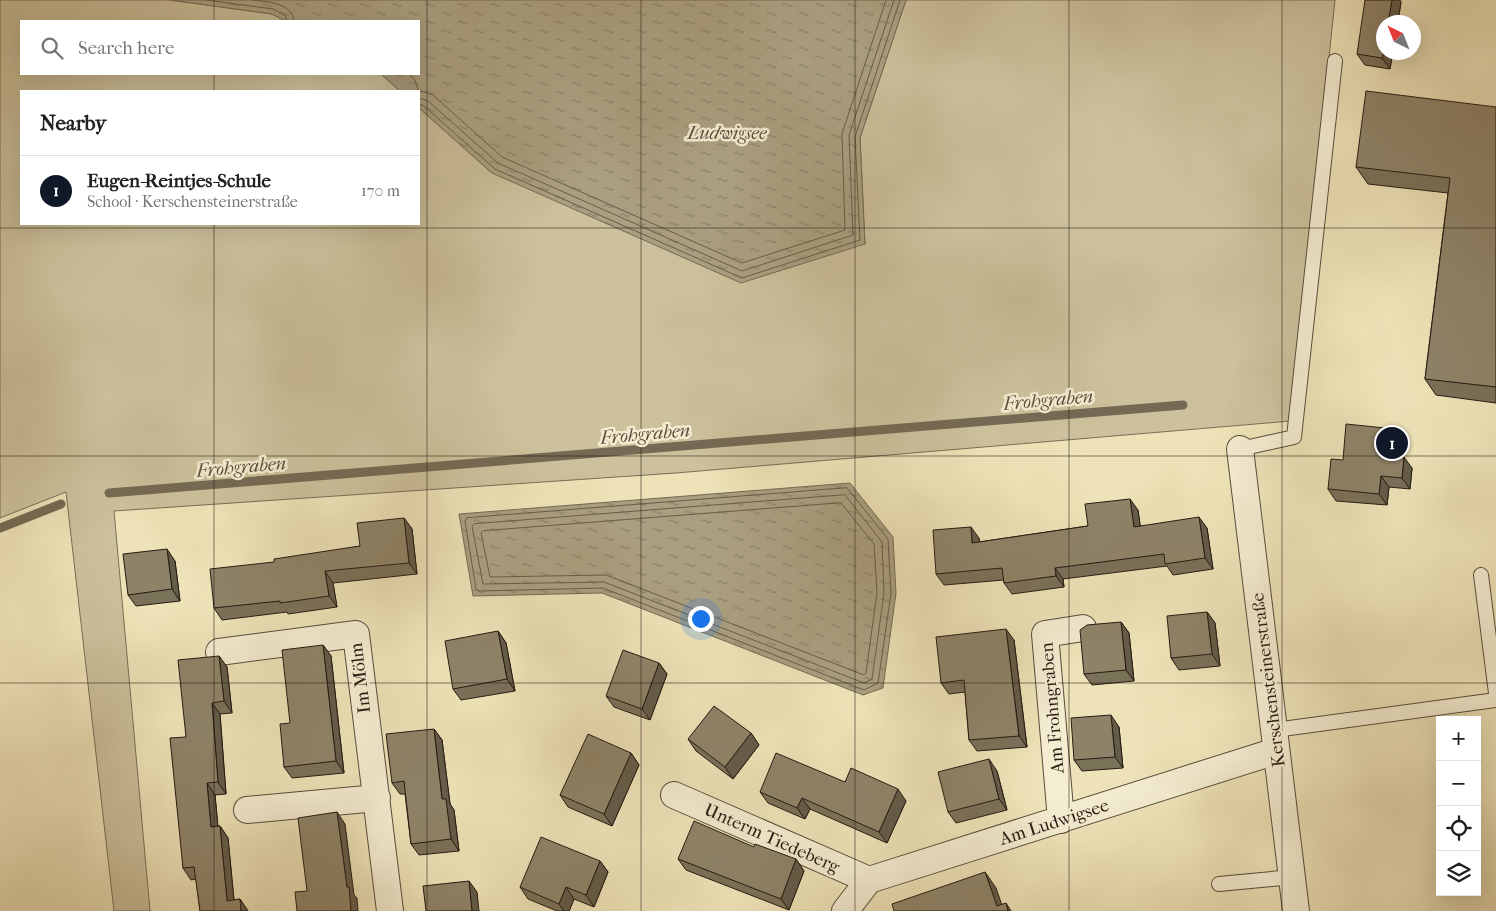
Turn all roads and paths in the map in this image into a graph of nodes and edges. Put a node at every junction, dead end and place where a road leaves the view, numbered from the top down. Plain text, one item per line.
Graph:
1 (1336, 61) dead end
2 (1240, 449) joint
3 (1482, 575) dead end
4 (1083, 628) edge
5 (219, 652) dead end
6 (1496, 693) edge
7 (1496, 700) edge
8 (1275, 741) junction
9 (674, 795) dead end
10 (377, 798) junction
11 (247, 810) dead end
12 (1061, 820) junction
13 (1292, 877) junction
14 (869, 880) junction
15 (1219, 884) dead end
16 (390, 911) edge
17 (845, 911) edge
18 (1296, 911) edge

1 - 2 lane
2 - 8 street, Kerschensteinerstraße
3 - 6 lane
4 - 12 street, Am Frohngraben
5 - 10 street, Im Mölm
7 - 8 lane
8 - 12 street, Am Ludwigsee
8 - 13 street, Kerschensteinerstraße
9 - 14 street, Unterm Tiedeberg
10 - 11 street
10 - 16 street, Im Mölm
12 - 14 street, Am Ludwigsee
13 - 15 lane
13 - 18 street, Kerschensteinerstraße
14 - 17 street

